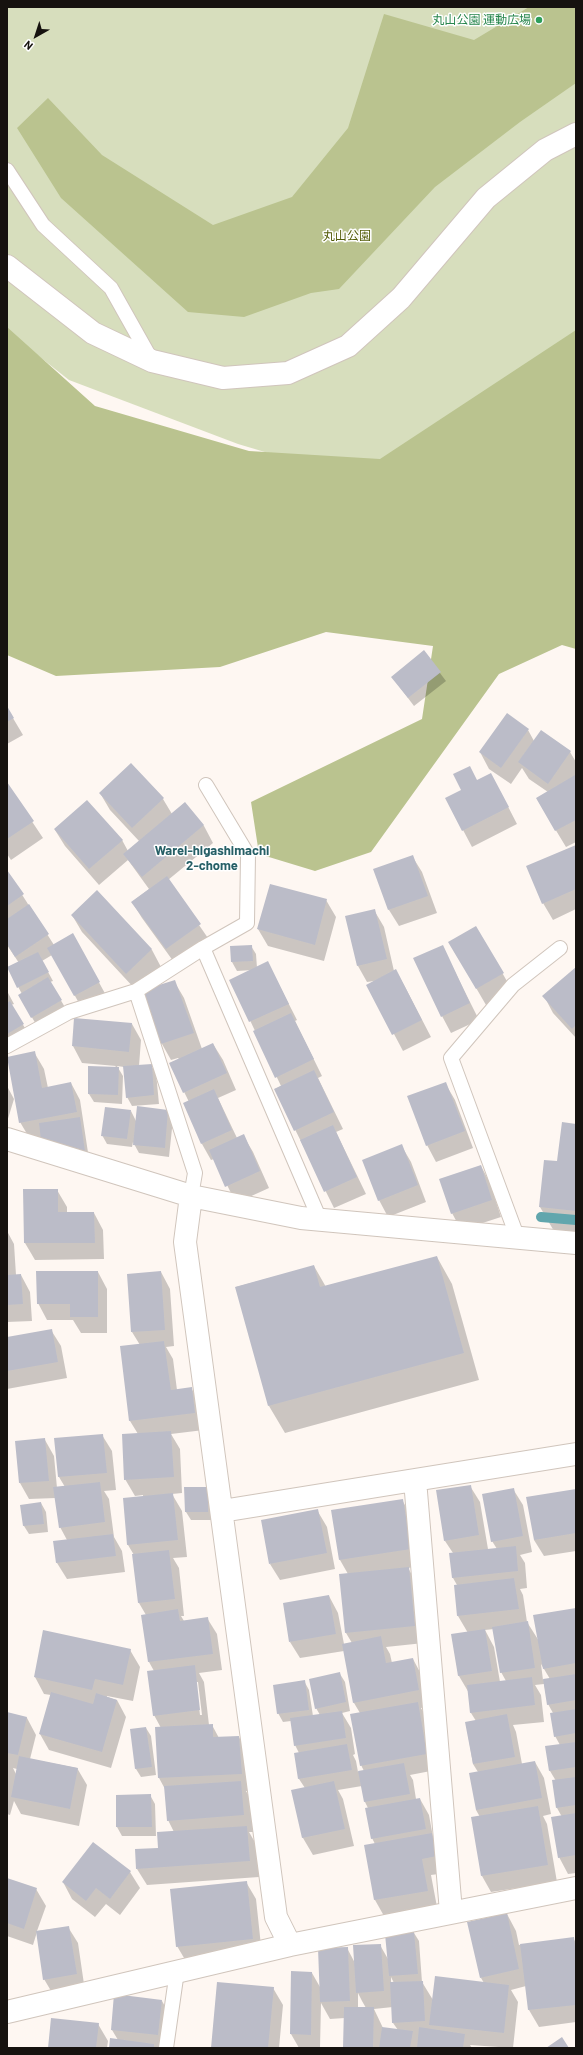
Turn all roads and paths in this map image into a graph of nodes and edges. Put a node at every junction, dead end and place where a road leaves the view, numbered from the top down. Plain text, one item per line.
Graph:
1 (576, 134) edge
2 (7, 170) edge
3 (7, 266) edge
4 (152, 361) junction
5 (206, 785) dead end
6 (203, 948) junction
7 (560, 948) dead end
8 (136, 991) junction
9 (7, 1046) edge
10 (7, 1139) edge
11 (191, 1196) junction
12 (320, 1220) junction
13 (518, 1239) junction
14 (576, 1244) edge
15 (576, 1454) edge
16 (415, 1480) junction
17 (222, 1511) junction
18 (576, 1888) edge
19 (451, 1912) junction
20 (290, 1945) junction
21 (177, 1971) junction
22 (7, 2012) edge
23 (166, 2048) edge

1 - 4 street
2 - 4 lane
3 - 4 street
5 - 6 lane
6 - 8 lane
6 - 12 lane
7 - 13 lane
8 - 9 lane
8 - 11 lane
10 - 11 street
11 - 12 street
11 - 17 street
12 - 13 street
13 - 14 street
15 - 16 street
16 - 17 street
16 - 19 street
17 - 20 street
18 - 19 street
19 - 20 street
20 - 21 street
21 - 22 street
21 - 23 lane

